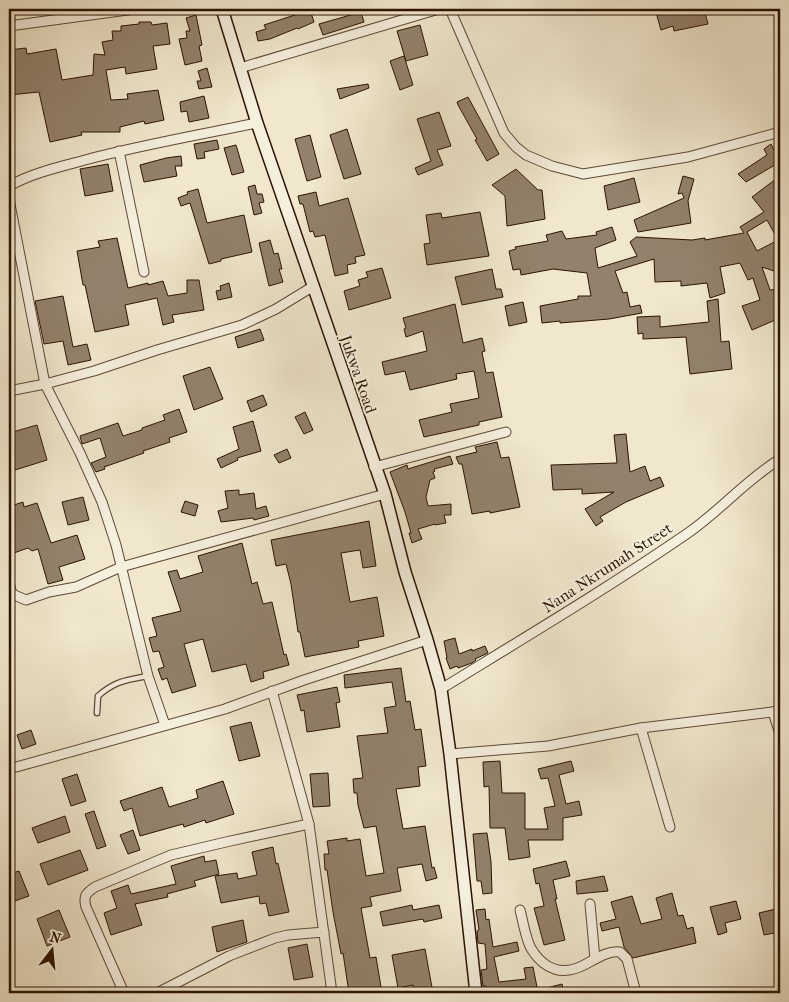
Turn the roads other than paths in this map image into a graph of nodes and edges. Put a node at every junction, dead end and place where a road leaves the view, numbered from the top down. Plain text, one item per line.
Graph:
1 (136, 9) edge
2 (222, 9) edge
3 (439, 9) edge
4 (450, 9) edge
5 (9, 26) edge
6 (240, 68) junction
7 (257, 123) junction
8 (780, 132) edge
9 (119, 151) junction
10 (9, 186) edge
11 (9, 199) edge
12 (144, 272) dead end
13 (312, 287) junction
14 (45, 384) junction
15 (9, 391) edge
16 (506, 432) dead end
17 (780, 459) edge
18 (374, 467) junction
19 (384, 494) junction
20 (121, 567) junction
21 (9, 583) edge
22 (428, 640) junction
23 (148, 676) junction
24 (441, 689) junction
25 (272, 692) junction
26 (777, 711) edge
27 (98, 713) dead end
28 (165, 725) junction
29 (641, 728) junction
30 (780, 734) edge
31 (450, 754) junction
32 (9, 769) edge
33 (309, 824) junction
34 (670, 827) dead end
35 (590, 904) dead end
36 (520, 910) dead end
37 (324, 932) junction
38 (595, 959) junction
39 (124, 993) edge
40 (156, 993) edge
41 (332, 993) edge
42 (476, 993) edge
43 (636, 993) edge

1 - 5 street
2 - 6 main road, Jukwa Road
3 - 6 street
4 - 8 street
6 - 7 main road, Jukwa Road
7 - 9 street
7 - 13 main road, Jukwa Road
9 - 10 street
9 - 12 street
11 - 14 street
13 - 14 street
13 - 18 main road, Jukwa Road
14 - 15 street
14 - 20 street
16 - 18 street
17 - 24 street, Nana Nkrumah Street
18 - 19 main road, Jukwa Road
19 - 20 street
19 - 22 main road, Jukwa Road
20 - 21 street
20 - 23 street
22 - 24 main road, Jukwa Road
22 - 25 street
23 - 27 lane
23 - 28 street
24 - 31 main road, Jukwa Road
25 - 28 street
25 - 33 street
26 - 29 street
26 - 30 street
28 - 32 street
29 - 31 street
29 - 34 street
31 - 42 main road, Jukwa Road
33 - 37 street
33 - 39 street
35 - 38 street
36 - 38 street
37 - 40 street
37 - 41 street
38 - 43 street

